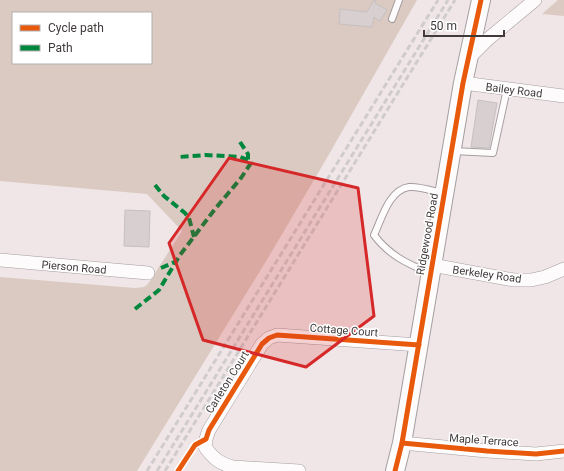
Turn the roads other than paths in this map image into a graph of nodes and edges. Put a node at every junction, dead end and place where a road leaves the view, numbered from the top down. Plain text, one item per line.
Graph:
1 (399, 0) edge
2 (481, 0) edge
3 (535, 0) edge
4 (392, 19) dead end
5 (468, 59) junction
6 (463, 83) junction
7 (507, 89) junction
8 (564, 96) edge
9 (452, 151) junction
10 (444, 193) junction
11 (0, 260) edge
12 (564, 269) edge
13 (431, 270) junction
14 (148, 273) dead end
15 (269, 338) joint
16 (419, 345) junction
17 (402, 443) junction
18 (564, 451) edge
19 (300, 471) edge
20 (395, 471) edge

1 - 4 lane
2 - 5 street, Ridgewood Road
3 - 5 street
5 - 6 street, Ridgewood Road
6 - 7 street, Bailey Road
6 - 9 street, Ridgewood Road
7 - 8 street, Bailey Road
7 - 9 lane
9 - 10 street, Ridgewood Road
10 - 13 street, Ridgewood Road
10 - 13 lane
11 - 14 street, Pierson Road
12 - 13 street, Berkeley Road
13 - 16 street, Ridgewood Road
15 - 16 street, Cottage Court
15 - 19 street, Carleton Court
16 - 17 street, Ridgewood Road
17 - 18 street, Maple Terrace
17 - 20 street, Ridgewood Road

